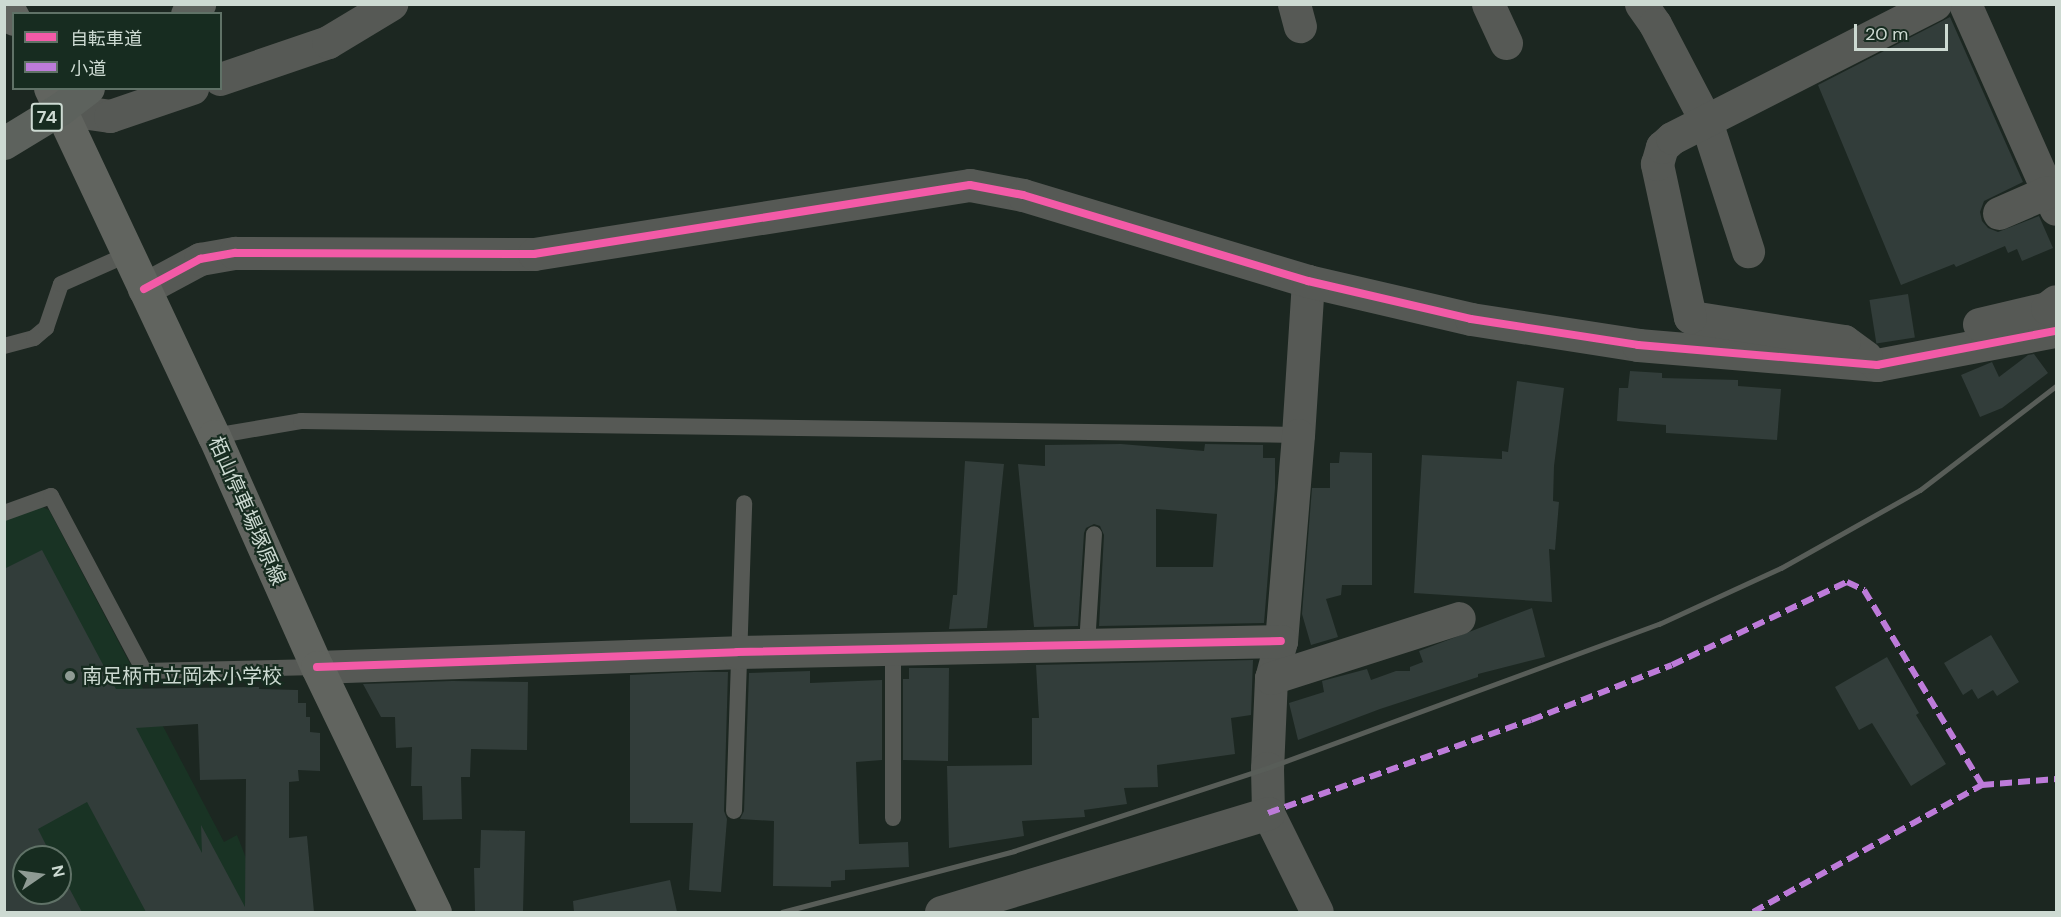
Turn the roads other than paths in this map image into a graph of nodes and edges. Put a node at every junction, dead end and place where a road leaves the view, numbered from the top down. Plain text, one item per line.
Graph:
1 (391, 4) edge
2 (1488, 4) edge
3 (1641, 4) edge
4 (1935, 4) edge
5 (1965, 4) edge
6 (1506, 43) dead end
7 (222, 78) edge
8 (82, 90) edge
9 (186, 90) edge
10 (55, 99) edge
11 (1706, 121) junction
12 (4, 143) edge
13 (2052, 201) edge
14 (1999, 213) dead end
15 (1748, 251) dead end
16 (126, 255) junction
17 (1308, 281) junction
18 (144, 289) junction
19 (2056, 301) edge
20 (2056, 331) edge
21 (4, 346) edge
22 (1929, 355) junction
23 (1877, 365) junction
24 (1298, 435) junction
25 (214, 436) junction
26 (744, 503) dead end
27 (4, 513) edge
28 (1094, 534) dead end
29 (1459, 618) dead end
30 (1281, 641) junction
31 (1087, 645) junction
32 (893, 649) junction
33 (737, 652) junction
34 (317, 667) junction
35 (1271, 678) junction
36 (734, 811) dead end
37 (1268, 813) junction
38 (893, 818) dead end
39 (435, 912) edge
40 (941, 912) edge
41 (1317, 912) edge

1 - 7 street
2 - 6 street
3 - 11 street
4 - 11 street
5 - 13 street
8 - 10 main road, 74
9 - 10 street
10 - 12 main road, 74
10 - 16 main road, 栢山停車場塚原線
11 - 15 street
11 - 23 street
13 - 14 street
16 - 18 main road, 栢山停車場塚原線
16 - 21 lane
17 - 18 street
17 - 23 street
17 - 24 street
18 - 25 main road, 栢山停車場塚原線
19 - 22 street
20 - 22 street
22 - 23 street
24 - 25 lane
24 - 30 street
25 - 34 main road, 栢山停車場塚原線
26 - 33 lane
27 - 34 lane
28 - 31 lane
29 - 35 street
30 - 31 street
30 - 35 street
31 - 32 street
32 - 33 street
32 - 38 lane
33 - 34 street
33 - 36 lane
34 - 39 main road, 栢山停車場塚原線
35 - 37 street
37 - 40 street
37 - 41 street

